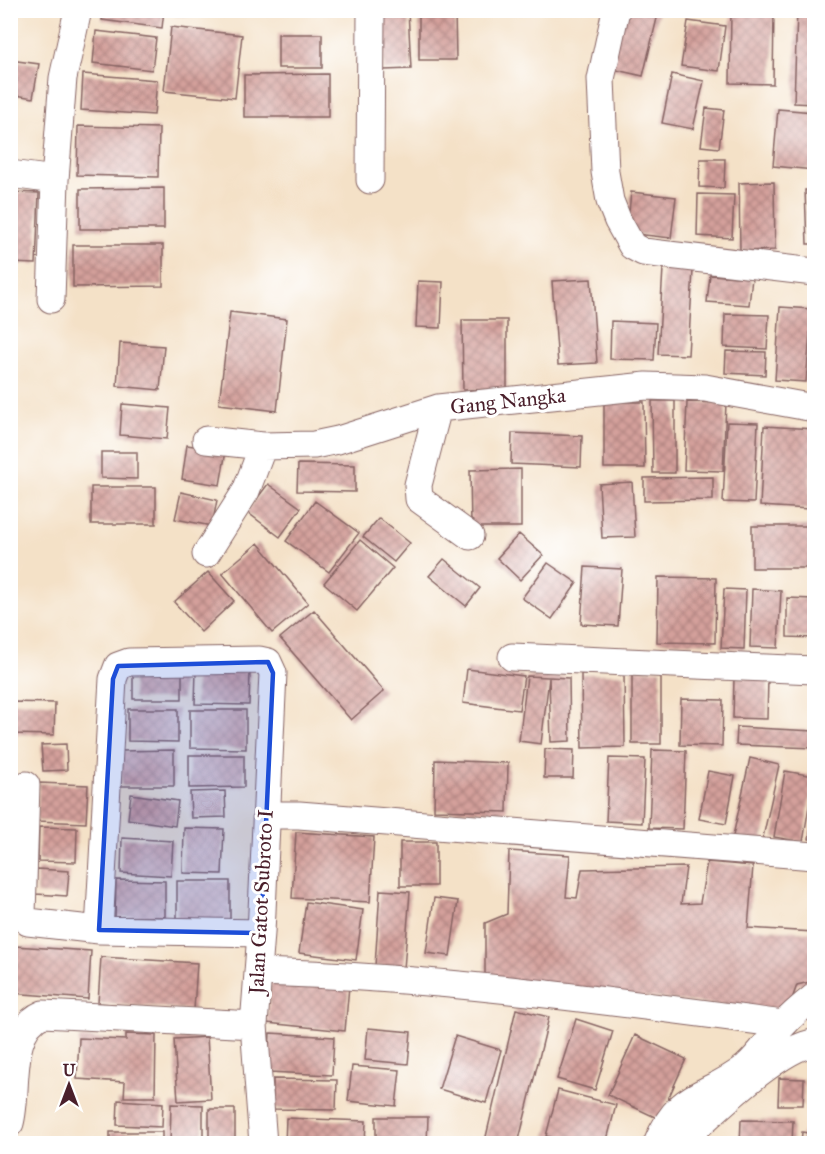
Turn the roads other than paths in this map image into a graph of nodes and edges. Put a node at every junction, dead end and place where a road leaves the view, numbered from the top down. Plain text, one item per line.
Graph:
1 (78, 10) edge
2 (371, 10) edge
3 (616, 10) edge
4 (10, 174) edge
5 (55, 180) junction
6 (370, 180) dead end
7 (814, 272) edge
8 (51, 299) dead end
9 (438, 408) junction
10 (814, 408) edge
11 (206, 440) dead end
12 (263, 446) junction
13 (470, 536) dead end
14 (207, 554) dead end
15 (512, 657) dead end
16 (814, 670) edge
17 (26, 785) dead end
18 (267, 815) junction
19 (814, 856) edge
20 (99, 930) junction
21 (261, 933) junction
22 (258, 972) junction
23 (814, 997) edge
24 (783, 1024) junction
25 (254, 1025) junction
26 (814, 1043) edge
27 (10, 1123) edge
28 (263, 1143) edge
29 (657, 1143) edge
30 (681, 1143) edge

1 - 5 street
2 - 6 street
3 - 7 street
4 - 5 street
5 - 8 street
9 - 10 street, Gang Nangka
9 - 12 street, Gang Nangka
9 - 13 street
11 - 12 street, Gang Nangka
12 - 14 street
15 - 16 street
17 - 20 street
18 - 19 street
18 - 20 street, Jalan Gatot Subroto I
18 - 21 street, Jalan Gatot Subroto I
20 - 21 street
21 - 22 street, Jalan Gatot Subroto I
22 - 24 street
22 - 25 street, Jalan Gatot Subroto I
23 - 24 street
24 - 29 street
25 - 27 street
25 - 28 street, Jalan Gatot Subroto I
26 - 30 street

